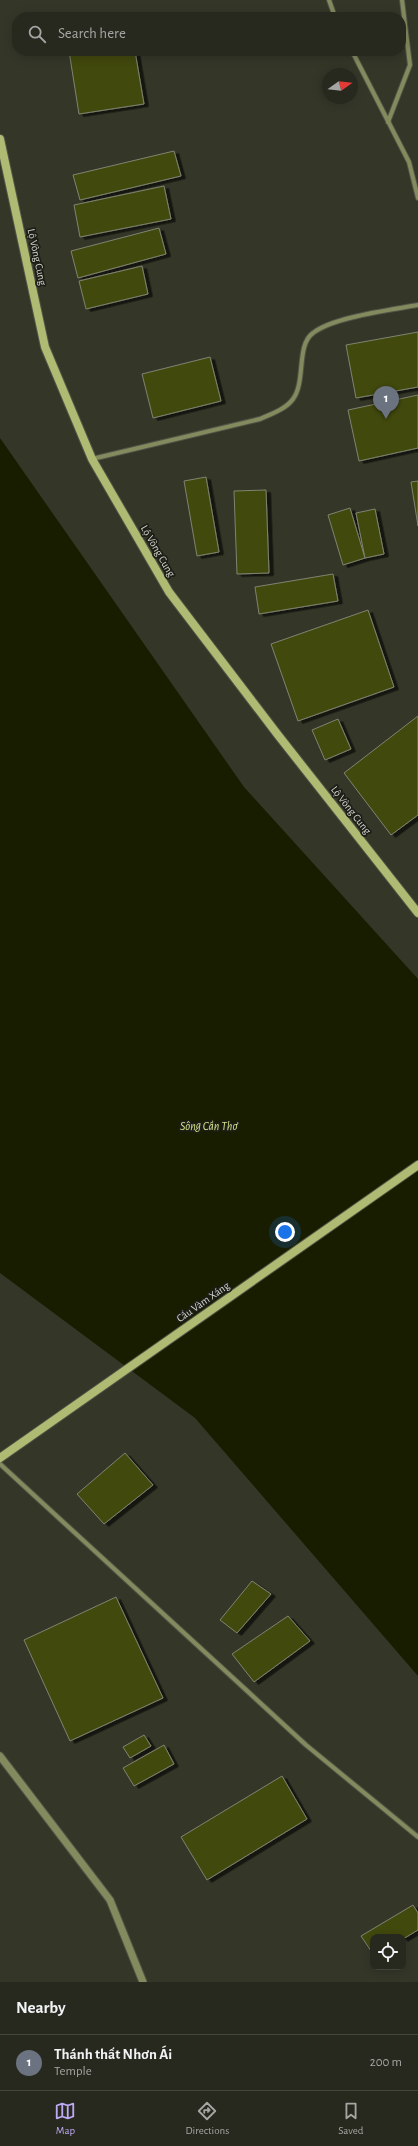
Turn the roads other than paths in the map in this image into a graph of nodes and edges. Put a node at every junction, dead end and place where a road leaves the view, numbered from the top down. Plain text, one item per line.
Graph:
1 (329, 0) edge
2 (402, 0) edge
3 (333, 12) edge
4 (403, 12) edge
5 (406, 33) edge
6 (355, 56) edge
7 (388, 122) junction
8 (0, 139) edge
9 (418, 198) edge
10 (418, 305) edge
11 (92, 459) junction
12 (418, 914) edge
13 (418, 1165) edge
14 (0, 1458) edge
15 (0, 1464) edge
16 (0, 1756) edge
17 (418, 1837) edge
18 (143, 1982) edge

1 - 3 street
2 - 4 street
5 - 7 street
6 - 7 street
7 - 9 street
8 - 11 main road, Lộ Vòng Cung
10 - 11 street
11 - 12 main road, Lộ Vòng Cung
13 - 14 main road, Cầu Vàm Xáng
15 - 17 street
16 - 18 street

